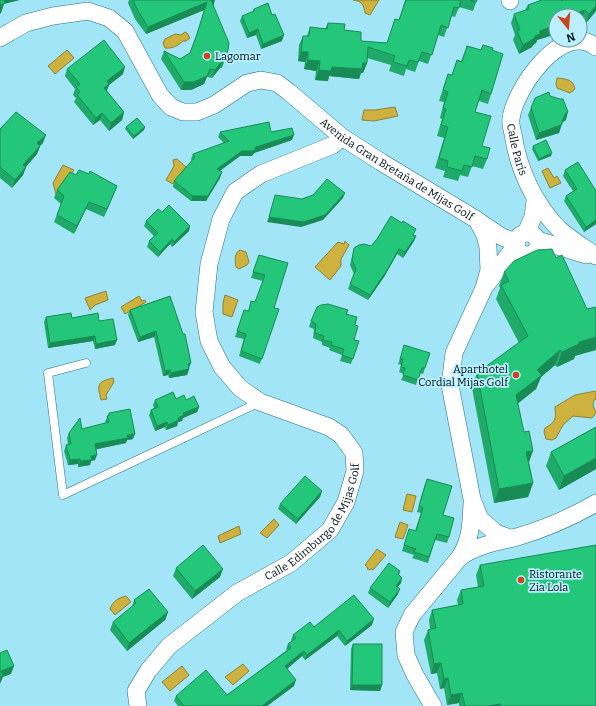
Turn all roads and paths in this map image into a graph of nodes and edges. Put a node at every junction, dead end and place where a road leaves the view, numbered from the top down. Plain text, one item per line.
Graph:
1 (0, 38) edge
2 (595, 44) edge
3 (342, 137) junction
4 (534, 198) junction
5 (476, 220) junction
6 (526, 239) junction
7 (596, 256) edge
8 (484, 288) junction
9 (86, 363) dead end
10 (260, 402) junction
11 (472, 499) junction
12 (596, 503) edge
13 (510, 538) junction
14 (460, 557) junction
15 (138, 706) edge
16 (433, 706) edge

1 - 3 street, Avenida Gran Bretaña de Mijas Golf
2 - 4 street, Calle París
3 - 5 street, Avenida Gran Bretaña de Mijas Golf
3 - 10 street, Calle Edimburgo de Mijas Golf
4 - 6 street
4 - 7 street, Calle París
5 - 6 street
5 - 8 street, Avenida Gran Bretaña de Mijas Golf
6 - 7 street
6 - 8 street
8 - 11 street, Avenida Gran Bretaña de Mijas Golf
9 - 10 lane
10 - 15 street, Calle Edimburgo de Mijas Golf
11 - 13 street, Avenida Gran Bretaña de Mijas Golf
11 - 14 street
12 - 13 street
13 - 14 street
14 - 16 street

